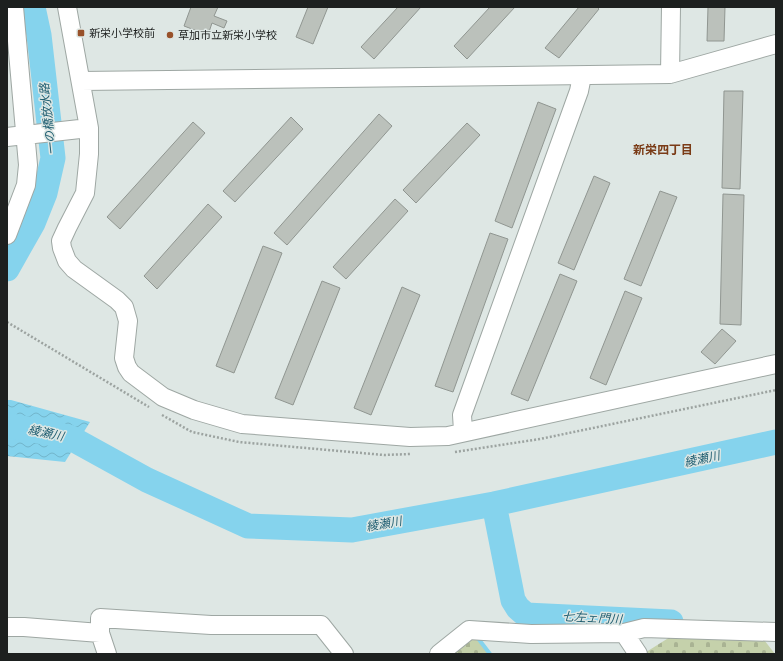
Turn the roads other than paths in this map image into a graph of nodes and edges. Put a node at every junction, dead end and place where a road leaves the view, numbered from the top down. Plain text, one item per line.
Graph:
1 (68, 7) edge
2 (671, 7) edge
3 (12, 16) edge
4 (776, 44) edge
5 (670, 74) junction
6 (582, 76) junction
7 (81, 81) junction
8 (89, 128) junction
9 (32, 135) junction
10 (7, 138) edge
11 (7, 235) edge
12 (776, 364) edge
13 (463, 431) junction
14 (7, 627) edge
15 (776, 632) edge
16 (100, 633) junction
17 (624, 633) junction
18 (107, 654) edge
19 (344, 654) edge
20 (439, 654) edge
21 (638, 654) edge

1 - 7 street
2 - 5 street
3 - 9 street
4 - 5 street
5 - 6 street
6 - 7 street
6 - 13 street
7 - 8 street
8 - 9 street
8 - 13 street
9 - 10 street
9 - 11 street
12 - 13 street
14 - 16 street
15 - 17 street
16 - 18 street
16 - 19 street
17 - 20 street
17 - 21 street

